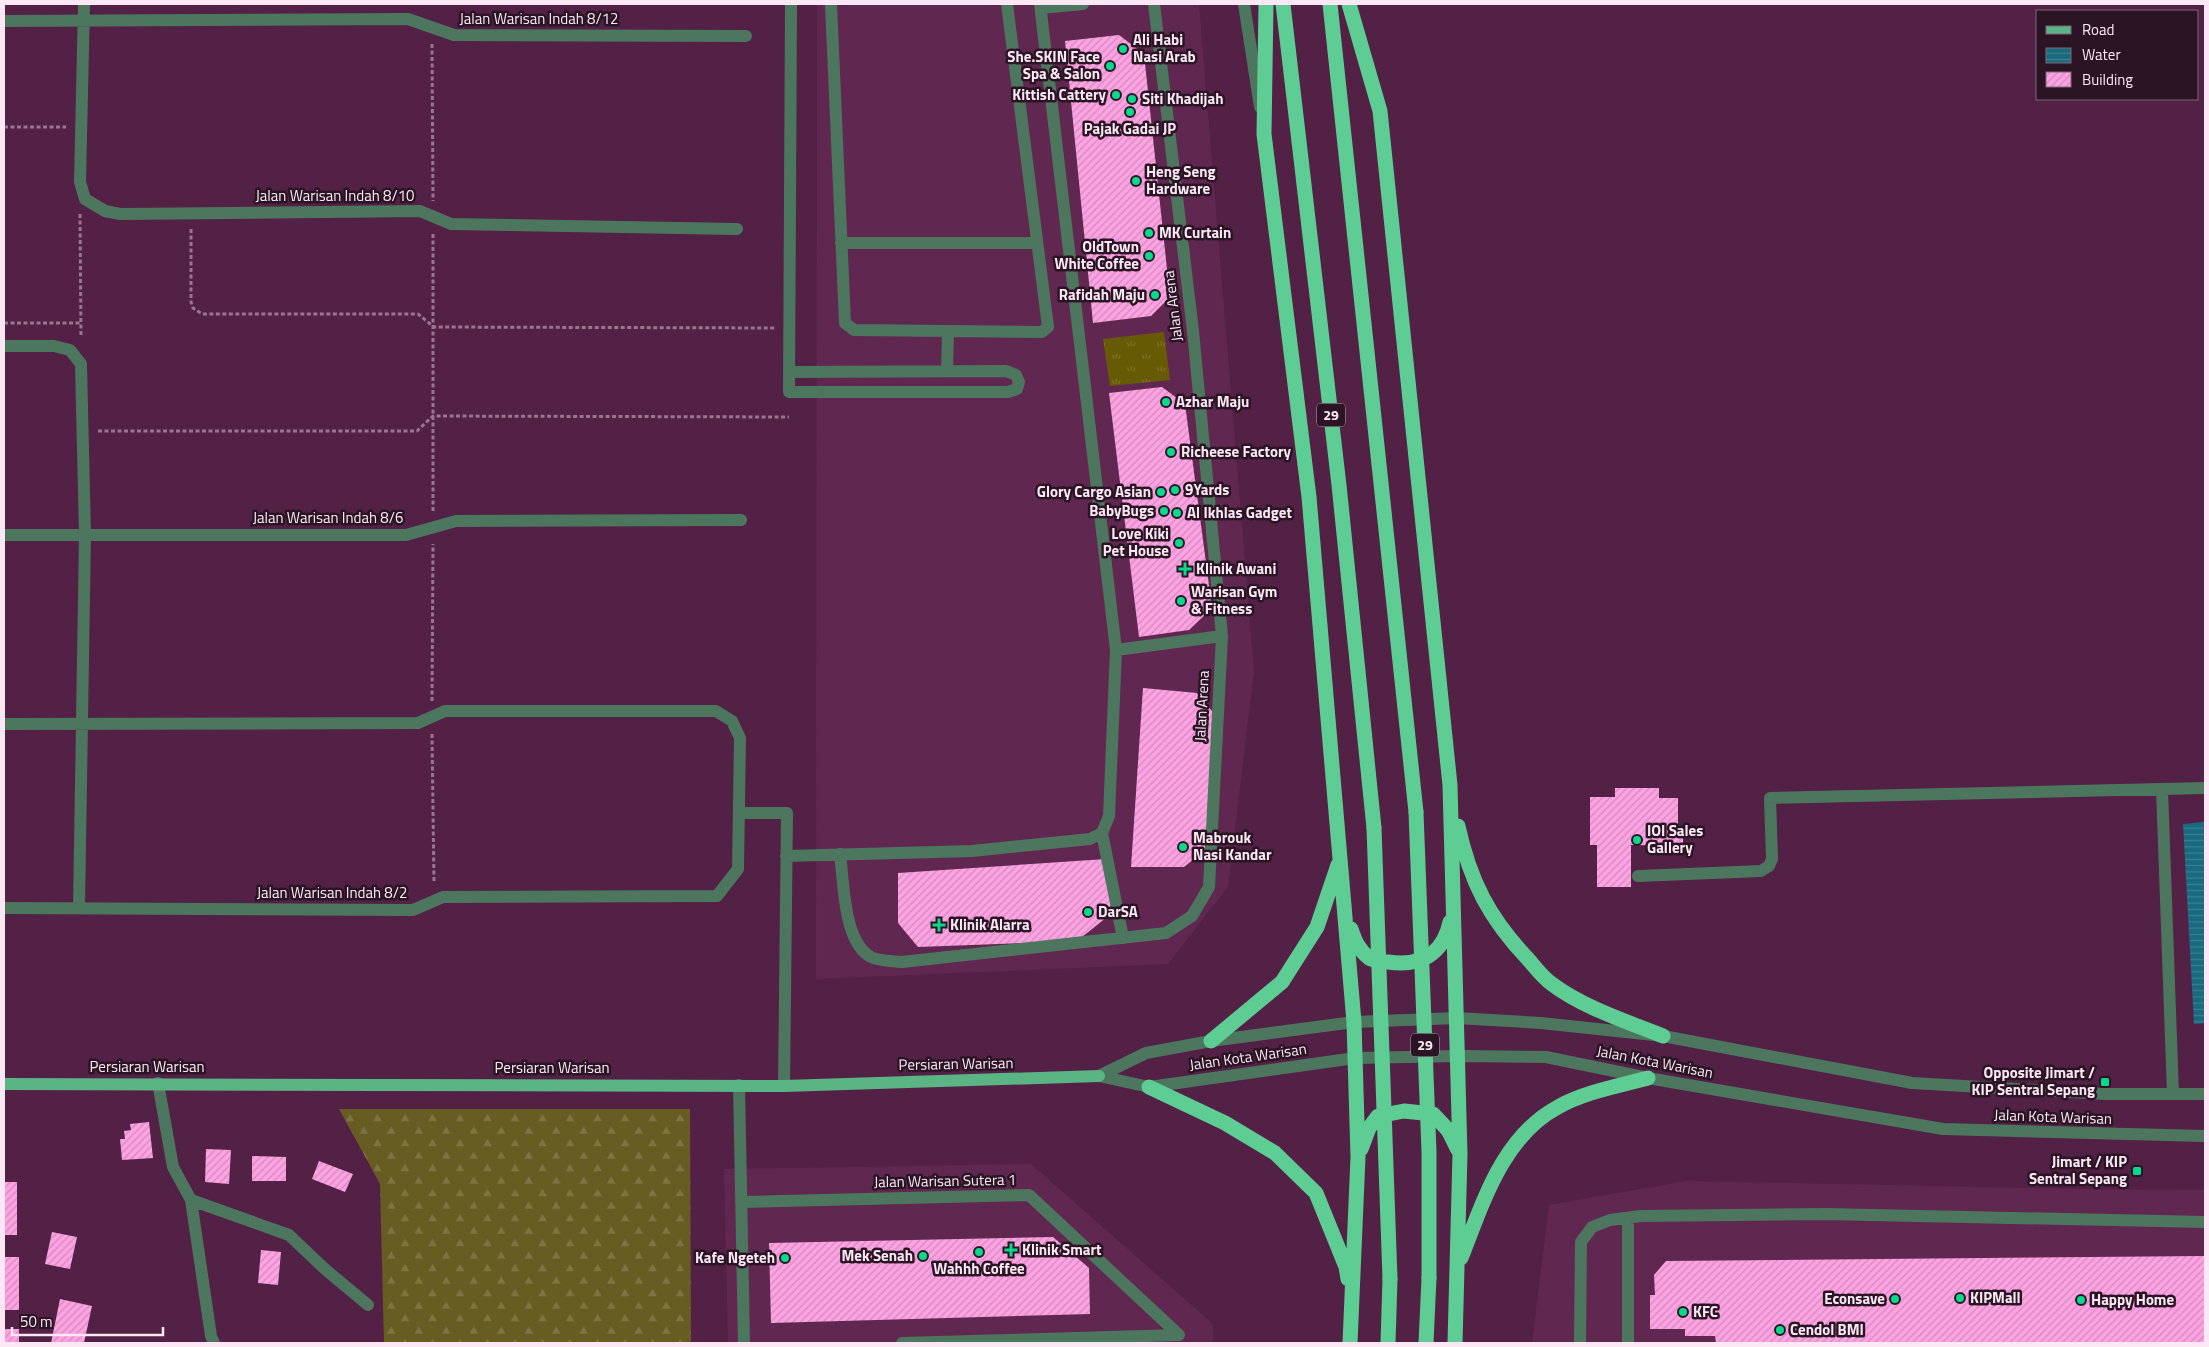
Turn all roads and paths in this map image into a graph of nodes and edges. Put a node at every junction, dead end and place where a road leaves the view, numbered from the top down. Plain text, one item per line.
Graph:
1 (84, 4) edge
2 (791, 4) edge
3 (831, 4) edge
4 (1007, 4) edge
5 (1083, 4) edge
6 (1154, 4) edge
7 (1244, 4) edge
8 (1266, 4) edge
9 (1283, 4) edge
10 (1330, 4) edge
11 (1349, 4) edge
12 (1041, 6) edge
13 (4, 22) edge
14 (84, 22) junction
15 (432, 28) junction
16 (746, 36) dead end
17 (4, 127) edge
18 (82, 127) junction
19 (1264, 134) junction
20 (85, 199) junction
21 (191, 213) junction
22 (433, 216) junction
23 (737, 230) dead end
24 (842, 243) junction
25 (1038, 243) junction
26 (4, 323) edge
27 (81, 323) junction
28 (434, 327) junction
29 (789, 328) junction
30 (948, 331) junction
31 (4, 346) edge
32 (81, 364) junction
33 (789, 372) junction
34 (947, 372) junction
35 (433, 416) junction
36 (789, 417) dead end
37 (82, 431) junction
38 (741, 520) dead end
39 (433, 528) junction
40 (4, 535) edge
41 (85, 535) junction
42 (1222, 636) junction
43 (1116, 650) junction
44 (432, 717) junction
45 (4, 724) edge
46 (80, 725) junction
47 (1450, 785) junction
48 (2205, 788) edge
49 (2162, 789) junction
50 (739, 813) junction
51 (1102, 833) junction
52 (840, 854) junction
53 (786, 856) junction
54 (1339, 863) junction
55 (1638, 876) dead end
56 (435, 900) junction
57 (1454, 905) junction
58 (79, 907) junction
59 (4, 908) edge
60 (1345, 914) junction
61 (1123, 938) junction
62 (1457, 1018) junction
63 (1354, 1022) junction
64 (1663, 1036) junction
65 (1211, 1041) junction
66 (1457, 1056) junction
67 (1355, 1058) junction
68 (1099, 1076) junction
69 (1648, 1078) junction
70 (158, 1083) junction
71 (4, 1084) edge
72 (739, 1085) junction
73 (784, 1086) junction
74 (1149, 1087) junction
75 (2174, 1094) junction
76 (2205, 1094) edge
77 (2205, 1136) edge
78 (1460, 1154) junction
79 (1358, 1157) junction
80 (191, 1200) junction
81 (741, 1202) junction
82 (1628, 1218) junction
83 (2205, 1222) edge
84 (1457, 1268) junction
85 (368, 1305) dead end
86 (1352, 1313) junction
87 (214, 1343) edge
88 (744, 1343) edge
89 (902, 1343) edge
90 (1350, 1343) edge
91 (1388, 1343) edge
92 (1426, 1343) edge
93 (1455, 1343) edge
94 (1580, 1343) edge
95 (1628, 1343) edge

1 - 14 street
2 - 29 street
3 - 24 street
4 - 25 street
5 - 12 street
6 - 42 street, Jalan Arena
7 - 19 street
8 - 19 highway
9 - 91 highway, 29, bridge
10 - 92 highway, 29, bridge
11 - 47 highway
12 - 43 street
13 - 14 street, Jalan Warisan Indah 8/12
14 - 15 street, Jalan Warisan Indah 8/12
14 - 18 street
15 - 16 street, Jalan Warisan Indah 8/12
15 - 22 path
17 - 18 path
18 - 20 street
19 - 54 highway
20 - 21 street, Jalan Warisan Indah 8/10
20 - 27 path
21 - 22 street, Jalan Warisan Indah 8/10
21 - 28 path
22 - 23 street, Jalan Warisan Indah 8/10
22 - 28 path
24 - 25 street
24 - 30 street
25 - 30 street
26 - 27 path
27 - 32 path
28 - 29 path
28 - 35 path
29 - 33 street
30 - 34 street
31 - 32 street
32 - 37 street
33 - 34 street
33 - 34 street
35 - 36 path
35 - 37 path
35 - 39 path
37 - 41 street
38 - 39 street, Jalan Warisan Indah 8/6
39 - 41 street, Jalan Warisan Indah 8/6
39 - 44 path
40 - 41 street, Jalan Warisan Indah 8/6
41 - 46 street
42 - 43 street
42 - 61 street, Jalan Arena
43 - 51 street
44 - 46 street
44 - 50 street
44 - 56 path
45 - 46 street
46 - 58 street
47 - 57 highway
47 - 64 highway
48 - 49 street
49 - 55 street
49 - 75 street
50 - 53 street
50 - 56 street, Jalan Warisan Indah 8/2
51 - 52 street
51 - 61 street
52 - 53 street
52 - 61 street, Jalan Arena
53 - 73 street
54 - 60 highway
54 - 65 highway
56 - 58 street, Jalan Warisan Indah 8/2
57 - 60 highway
57 - 62 highway
58 - 59 street, Jalan Warisan Indah 8/2
60 - 63 highway
62 - 63 street, Jalan Kota Warisan
62 - 64 street, Jalan Kota Warisan
62 - 66 highway
63 - 65 street, Jalan Kota Warisan
63 - 67 highway
64 - 75 street, Jalan Kota Warisan
65 - 68 street, Jalan Kota Warisan
66 - 67 street, Jalan Kota Warisan
66 - 69 street, Jalan Kota Warisan
66 - 78 highway
67 - 74 street, Jalan Kota Warisan
67 - 79 highway
68 - 73 main road, Persiaran Warisan
68 - 74 street, Jalan Kota Warisan
69 - 77 street, Jalan Kota Warisan
69 - 84 highway
70 - 71 main road, Persiaran Warisan
70 - 72 main road, Persiaran Warisan
70 - 80 street
72 - 73 main road, Persiaran Warisan
72 - 81 street
74 - 86 highway
75 - 76 street, Jalan Kota Warisan
78 - 79 highway
78 - 84 highway
79 - 86 highway
80 - 85 street
80 - 87 street
81 - 88 street
81 - 89 street, Jalan Warisan Sutera 1
82 - 83 street
82 - 94 street
82 - 95 street
84 - 93 highway
86 - 90 highway

